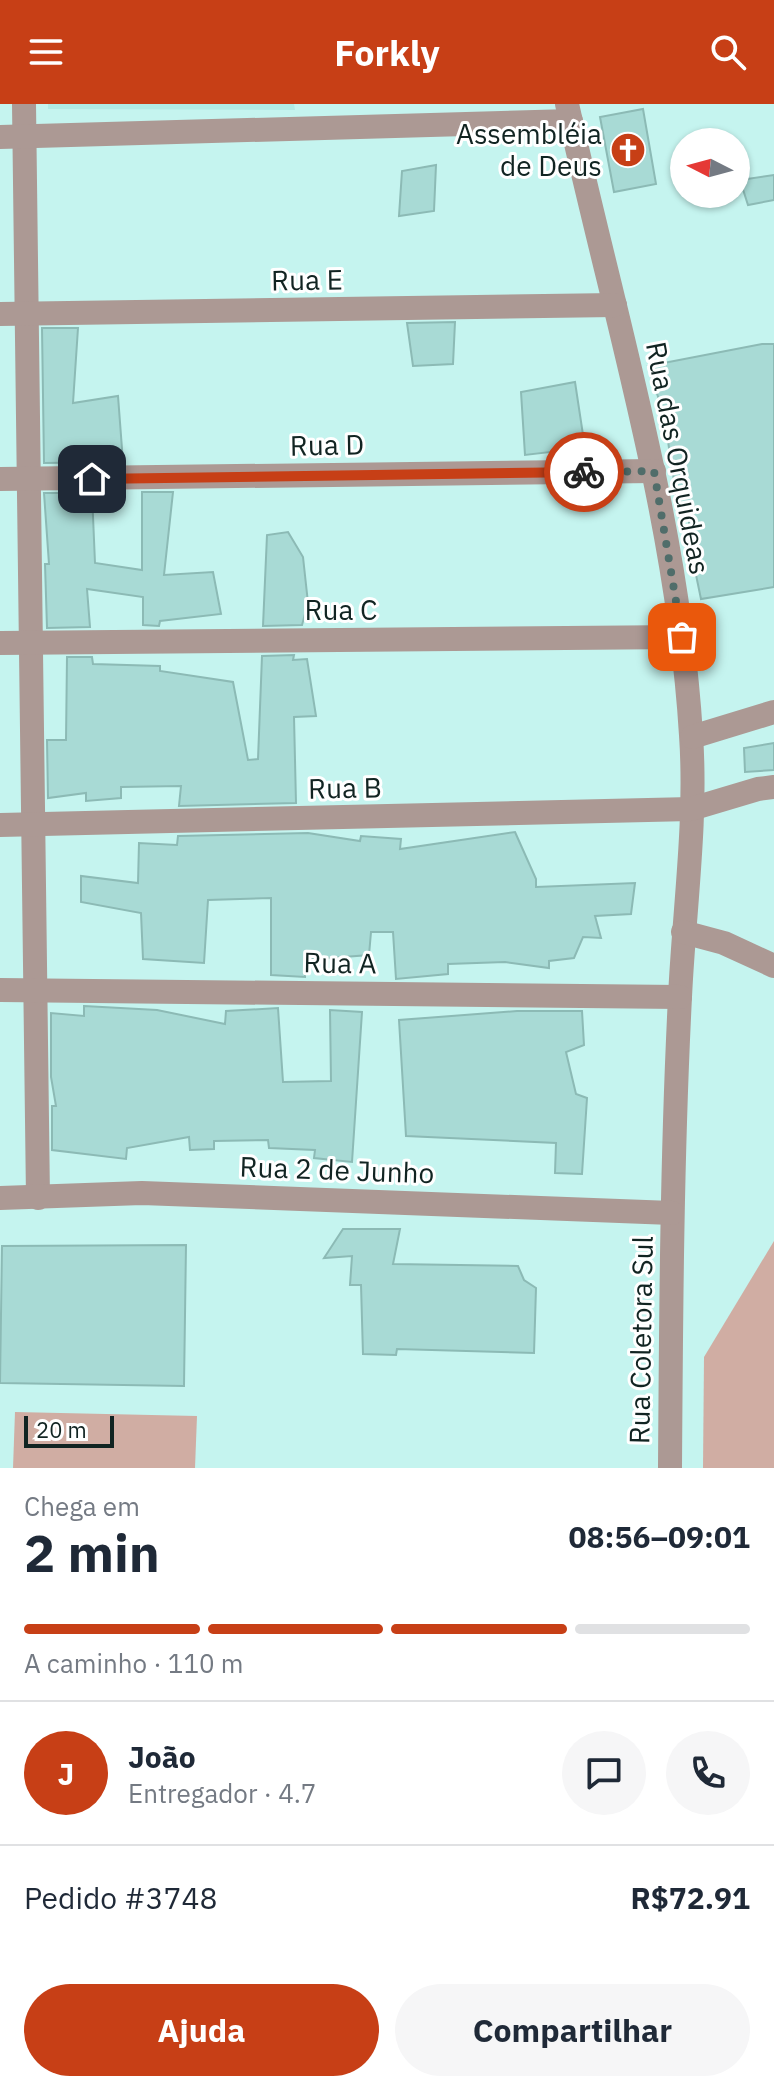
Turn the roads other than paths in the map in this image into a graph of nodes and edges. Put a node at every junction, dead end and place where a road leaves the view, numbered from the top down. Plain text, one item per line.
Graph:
1 (24, 104) edge
2 (569, 112) edge
3 (0, 137) edge
4 (25, 138) junction
5 (615, 305) junction
6 (0, 314) edge
7 (27, 314) junction
8 (654, 471) junction
9 (0, 479) edge
10 (29, 480) junction
11 (682, 637) junction
12 (0, 643) edge
13 (31, 643) junction
14 (774, 712) edge
15 (692, 737) junction
16 (774, 787) edge
17 (691, 809) junction
18 (0, 825) edge
19 (33, 825) junction
20 (683, 932) junction
21 (774, 966) edge
22 (36, 989) junction
23 (0, 990) edge
24 (680, 997) junction
25 (0, 1198) edge
26 (38, 1198) junction
27 (672, 1213) junction
28 (670, 1468) edge

1 - 4 street
2 - 4 street
2 - 5 street, Rua das Orquideas
3 - 4 street
4 - 7 street
5 - 7 street, Rua E
5 - 8 street, Rua das Orquideas
6 - 7 street, Rua E
7 - 10 street
8 - 10 street, Rua D
8 - 11 street, Rua das Orquideas
9 - 10 street, Rua D
10 - 13 street
11 - 13 street, Rua C
11 - 15 street, Rua das Orquideas
12 - 13 street, Rua C
13 - 19 street
14 - 15 street
15 - 17 street, Rua das Orquideas
16 - 17 street, Rua B
17 - 19 street, Rua B
17 - 20 street, Rua das Orquideas
18 - 19 street, Rua B
19 - 22 street
20 - 21 street
20 - 24 street, Rua das Orquideas
22 - 23 street, Rua A
22 - 24 street, Rua A
22 - 26 street
24 - 27 street, Rua das Orquideas
25 - 26 street, Rua 2 de Junho
26 - 27 street, Rua 2 de Junho
27 - 28 street, Rua Coletora Sul

